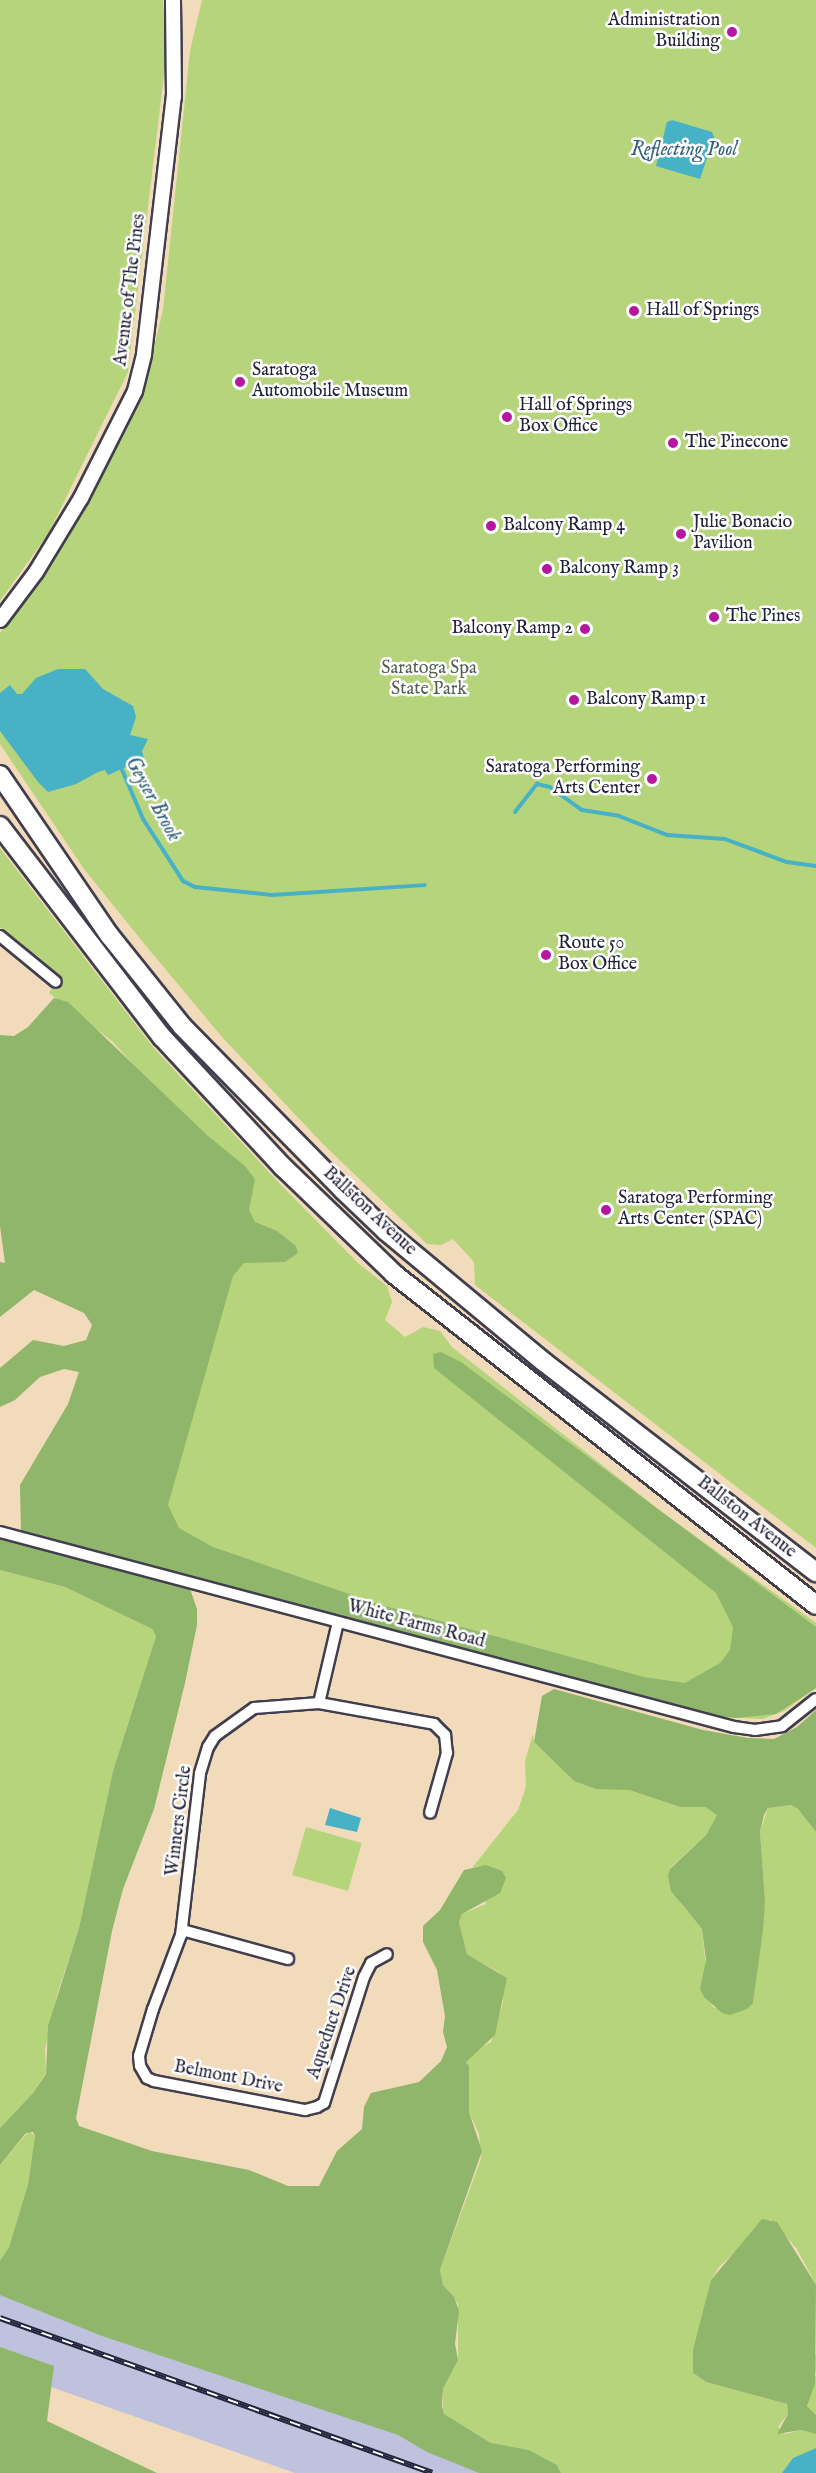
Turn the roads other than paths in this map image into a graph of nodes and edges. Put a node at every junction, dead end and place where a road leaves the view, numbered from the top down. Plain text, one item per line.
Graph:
1 (173, 0) edge
2 (0, 620) edge
3 (0, 775) edge
4 (0, 826) edge
5 (0, 936) edge
6 (56, 982) dead end
7 (0, 1532) edge
8 (816, 1572) edge
9 (816, 1605) edge
10 (338, 1622) junction
11 (816, 1699) edge
12 (319, 1703) junction
13 (430, 1813) dead end
14 (182, 1930) junction
15 (387, 1954) dead end
16 (288, 1959) dead end
17 (140, 2066) joint
18 (317, 2107) joint

1 - 2 street, Avenue of The Pines
3 - 8 highway, Ballston Avenue
4 - 9 highway, Ballston Avenue
5 - 6 street
7 - 10 street, White Farms Road
10 - 11 street, White Farms Road
10 - 12 street
12 - 13 street, Winners Circle
12 - 14 street, Winners Circle
14 - 16 street
14 - 17 street, Winners Circle
15 - 18 street, Aqueduct Drive
17 - 18 street, Belmont Drive

